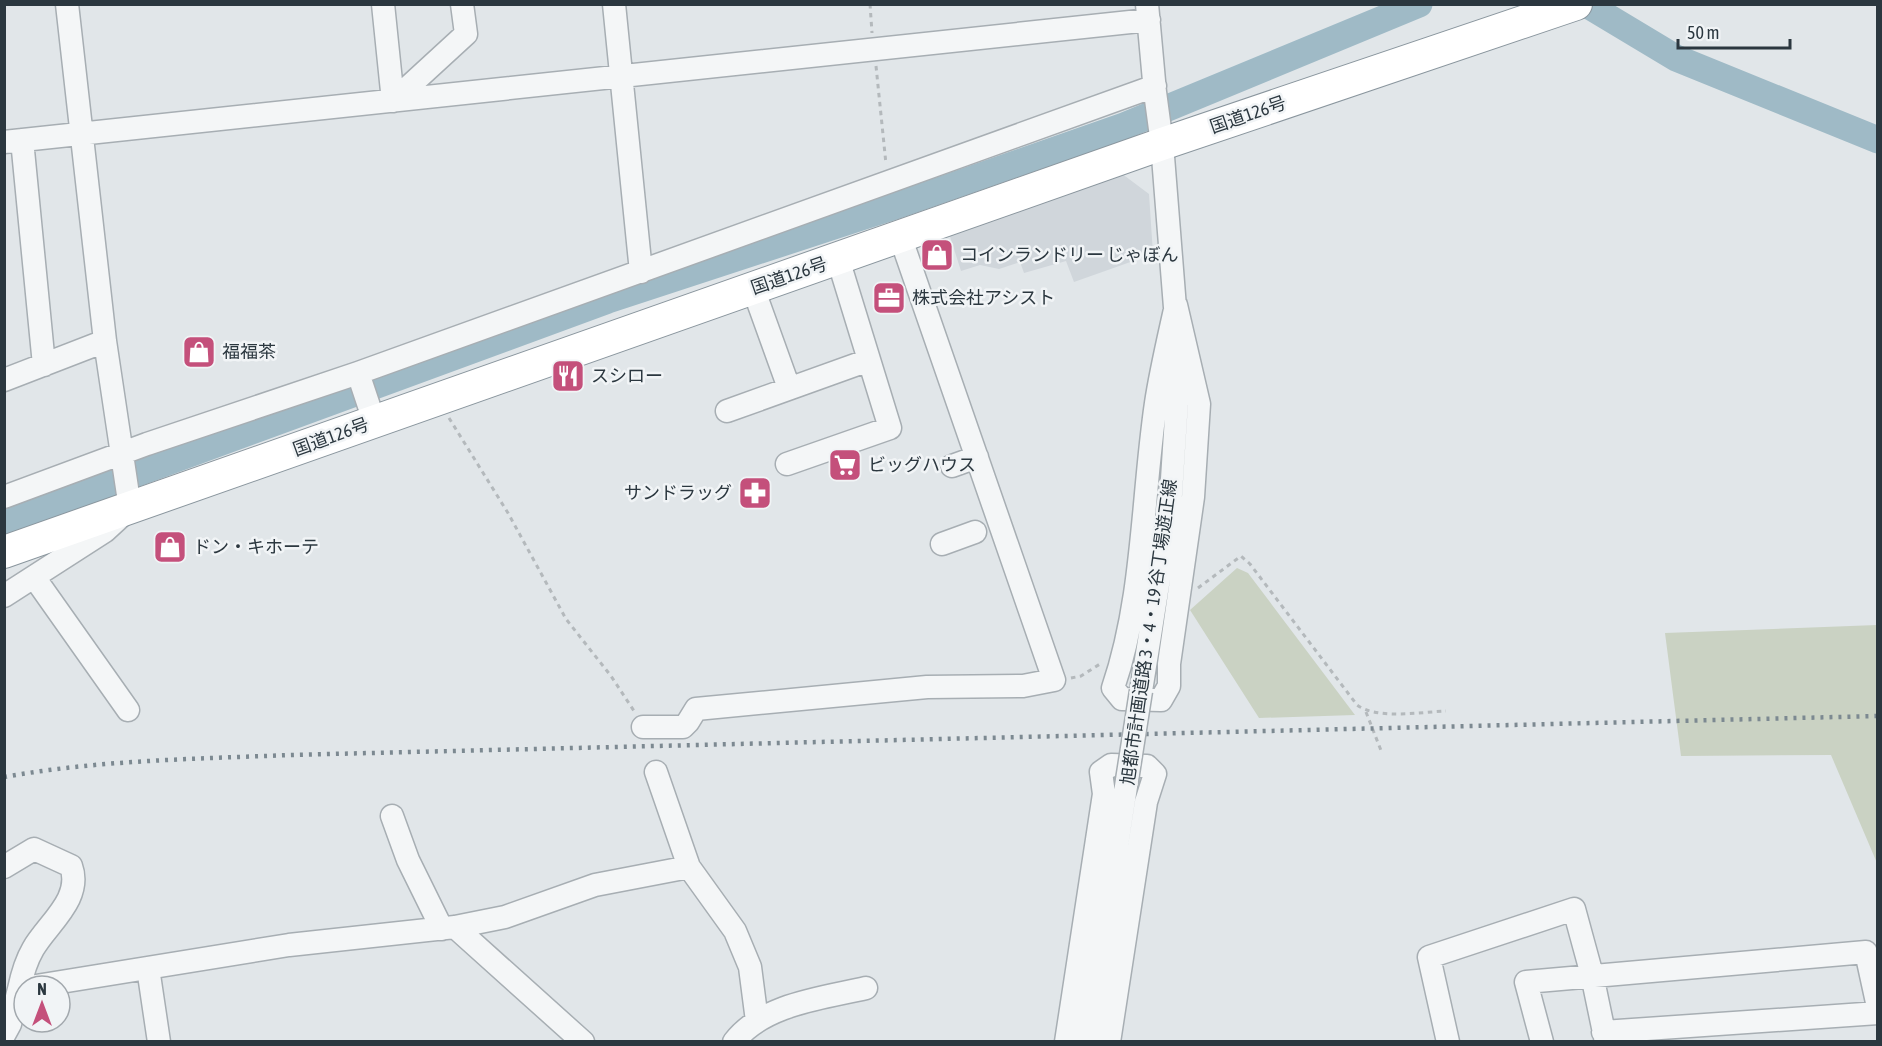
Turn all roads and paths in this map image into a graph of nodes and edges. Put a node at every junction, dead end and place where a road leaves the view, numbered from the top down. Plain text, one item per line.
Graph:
1 (67, 4) edge
2 (383, 4) edge
3 (462, 4) edge
4 (614, 4) edge
5 (870, 4) edge
6 (1576, 4) edge
7 (1148, 12) edge
8 (874, 50) junction
9 (621, 77) junction
10 (1155, 89) junction
11 (393, 101) junction
12 (1161, 132) junction
13 (82, 134) junction
14 (13, 141) edge
15 (888, 182) junction
16 (900, 236) junction
17 (838, 259) junction
18 (641, 272) junction
19 (753, 288) junction
20 (1176, 304) junction
21 (105, 341) junction
22 (869, 360) junction
23 (44, 365) junction
24 (358, 373) junction
25 (4, 380) edge
26 (789, 388) junction
27 (438, 399) junction
28 (727, 411) dead end
29 (374, 421) junction
30 (122, 453) junction
31 (977, 457) junction
32 (788, 464) dead end
33 (952, 466) dead end
34 (4, 497) edge
35 (128, 499) junction
36 (975, 532) dead end
37 (942, 544) dead end
38 (4, 552) edge
39 (34, 577) junction
40 (1194, 591) dead end
41 (4, 596) edge
42 (1109, 659) dead end
43 (1054, 680) junction
44 (128, 710) dead end
45 (1446, 711) dead end
46 (1366, 712) junction
47 (643, 727) joint
48 (1382, 753) dead end
49 (656, 772) dead end
50 (392, 816) dead end
51 (4, 867) edge
52 (689, 867) junction
53 (449, 928) junction
54 (148, 968) junction
55 (28, 974) edge
56 (1592, 975) junction
57 (72, 980) edge
58 (866, 988) dead end
59 (1878, 1006) edge
60 (1878, 1013) edge
61 (12, 1020) edge
62 (757, 1021) junction
63 (4, 1035) edge
64 (1605, 1037) edge
65 (159, 1041) edge
66 (584, 1041) edge
67 (734, 1041) edge
68 (1066, 1041) edge
69 (1087, 1041) edge
70 (1109, 1041) edge
71 (1448, 1041) edge
72 (1542, 1041) edge

1 - 13 street
2 - 11 street
3 - 11 street
4 - 9 street
5 - 8 path
6 - 12 highway, 国道126号
7 - 8 street
7 - 10 street, 旭都市計画道路 3・4・19 谷丁場遊正線
8 - 9 street
8 - 15 path
9 - 11 street
9 - 18 street
10 - 12 street, 旭都市計画道路 3・4・19 谷丁場遊正線
10 - 15 street
11 - 13 street
12 - 16 highway, 国道126号
12 - 20 street, 旭都市計画道路 3・4・19 谷丁場遊正線
13 - 14 street
13 - 21 street
14 - 23 street
15 - 18 street
16 - 17 highway, 国道126号
16 - 31 street
17 - 19 highway, 国道126号
17 - 22 street
18 - 24 street
19 - 26 street
19 - 27 highway, 国道126号
20 - 20 street
20 - 69 street, 旭都市計画道路 3・4・19 谷丁場遊正線, bridge
21 - 23 street
21 - 30 street
22 - 26 street
22 - 32 street
23 - 25 street
24 - 29 street
24 - 30 street
26 - 28 street
27 - 29 highway, 国道126号
27 - 47 path
29 - 35 highway, 国道126号
30 - 34 street
30 - 35 street
31 - 33 street
31 - 43 street
35 - 38 highway, 国道126号
35 - 39 street
36 - 37 street
39 - 41 street
39 - 44 street
40 - 46 path
42 - 43 path
43 - 47 street
45 - 46 path
46 - 48 path
49 - 52 street
50 - 53 street
51 - 55 street
52 - 53 street
52 - 62 street
53 - 54 street
53 - 66 street
54 - 57 street
54 - 65 street
56 - 59 street
56 - 64 street
56 - 71 street
56 - 72 street
58 - 62 street
60 - 64 street
61 - 63 street
62 - 67 street
68 - 70 street

